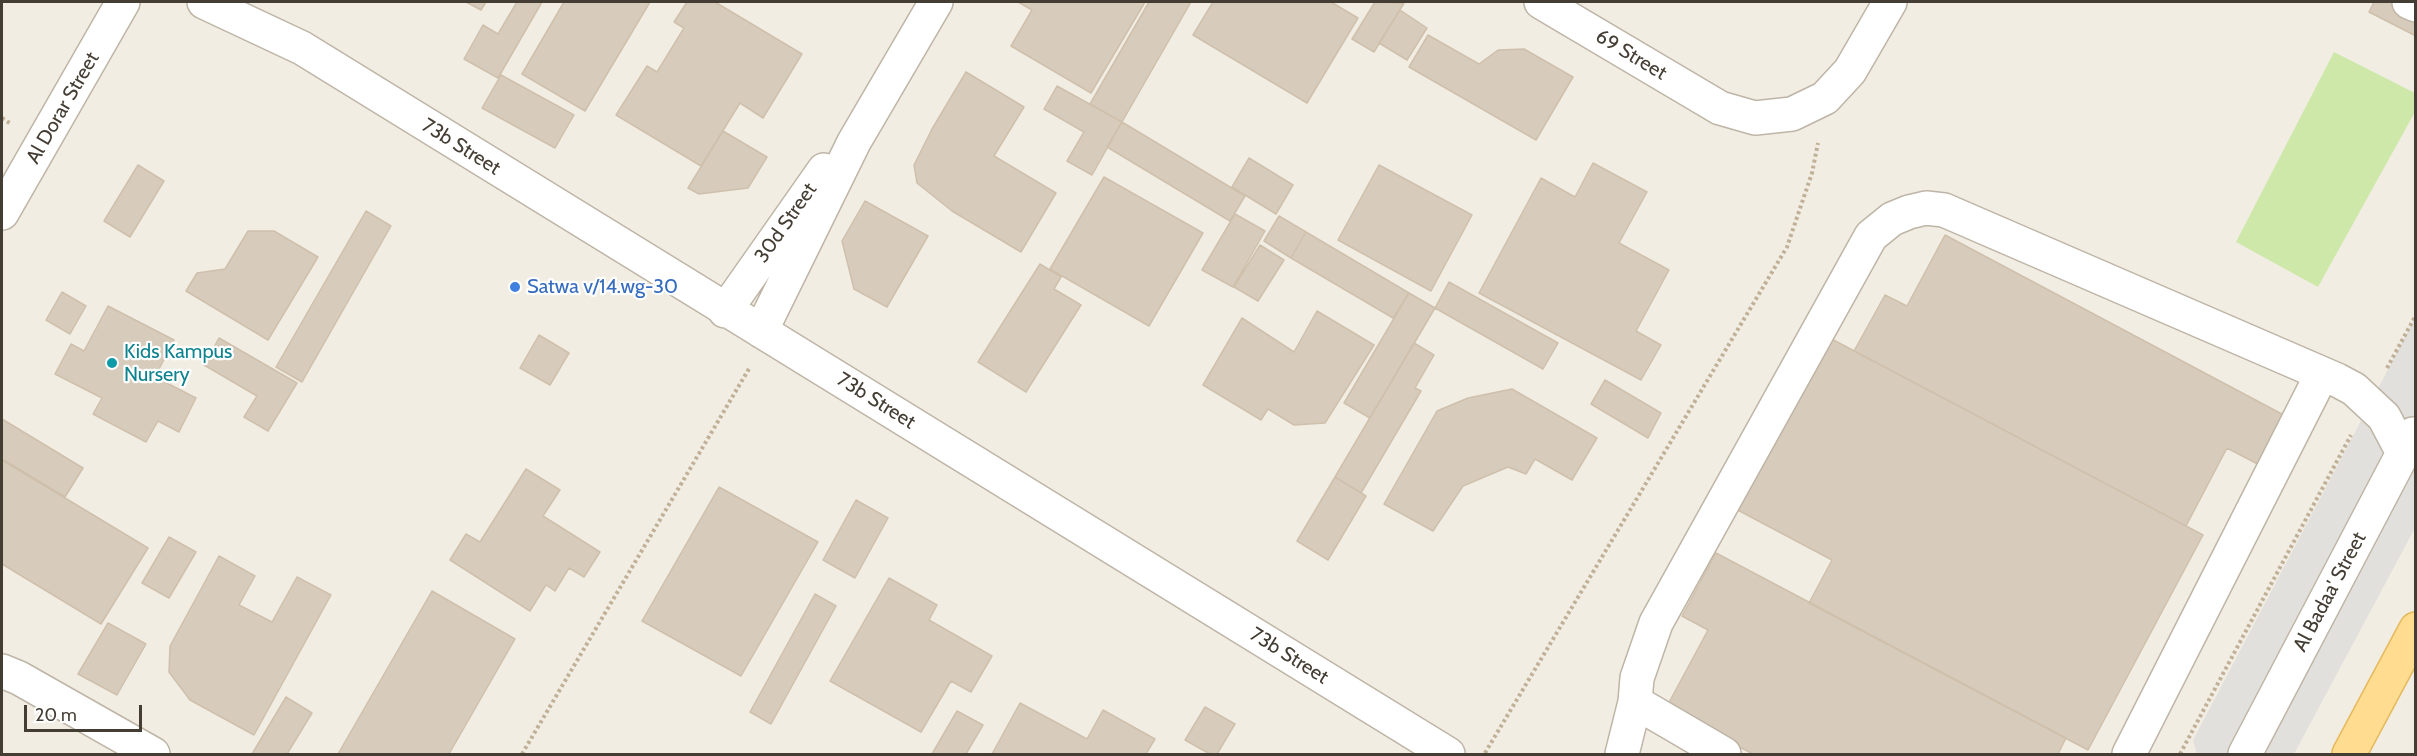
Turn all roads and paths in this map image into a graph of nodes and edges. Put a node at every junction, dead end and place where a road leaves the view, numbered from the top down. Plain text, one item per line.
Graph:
1 (123, 2) edge
2 (204, 2) edge
3 (250, 2) edge
4 (936, 2) edge
5 (1542, 2) edge
6 (1890, 2) edge
7 (2409, 2) edge
8 (2415, 4) edge
9 (302, 48) junction
10 (1825, 98) junction
11 (854, 142) junction
12 (2, 213) edge
13 (725, 311) junction
14 (2415, 315) edge
15 (765, 333) junction
16 (2322, 374) junction
17 (2370, 402) junction
18 (2409, 441) edge
19 (2415, 628) edge
20 (7, 670) edge
21 (1635, 702) junction
22 (153, 754) edge
23 (522, 754) edge
24 (1448, 754) edge
25 (1484, 754) edge
26 (1622, 754) edge
27 (1724, 754) edge
28 (2129, 754) edge
29 (2180, 754) edge
30 (2245, 754) edge
31 (2349, 754) edge

1 - 12 street, Al Dorar Street
2 - 9 street, 73b Street
3 - 9 street, 73b Street
4 - 11 street, 30d Street
5 - 10 street, 69 Street
6 - 10 street
7 - 8 street
9 - 13 street, 73b Street
10 - 25 path
11 - 13 street, 30d Street
11 - 15 street, 30d Street
13 - 15 street, 73b Street
14 - 17 path
15 - 23 path
15 - 24 street, 73b Street
16 - 17 street
16 - 21 street
16 - 28 street
17 - 18 street
17 - 29 path
18 - 30 street, Al Badaa' Street
19 - 31 main road
20 - 22 street
21 - 26 street
21 - 27 street

